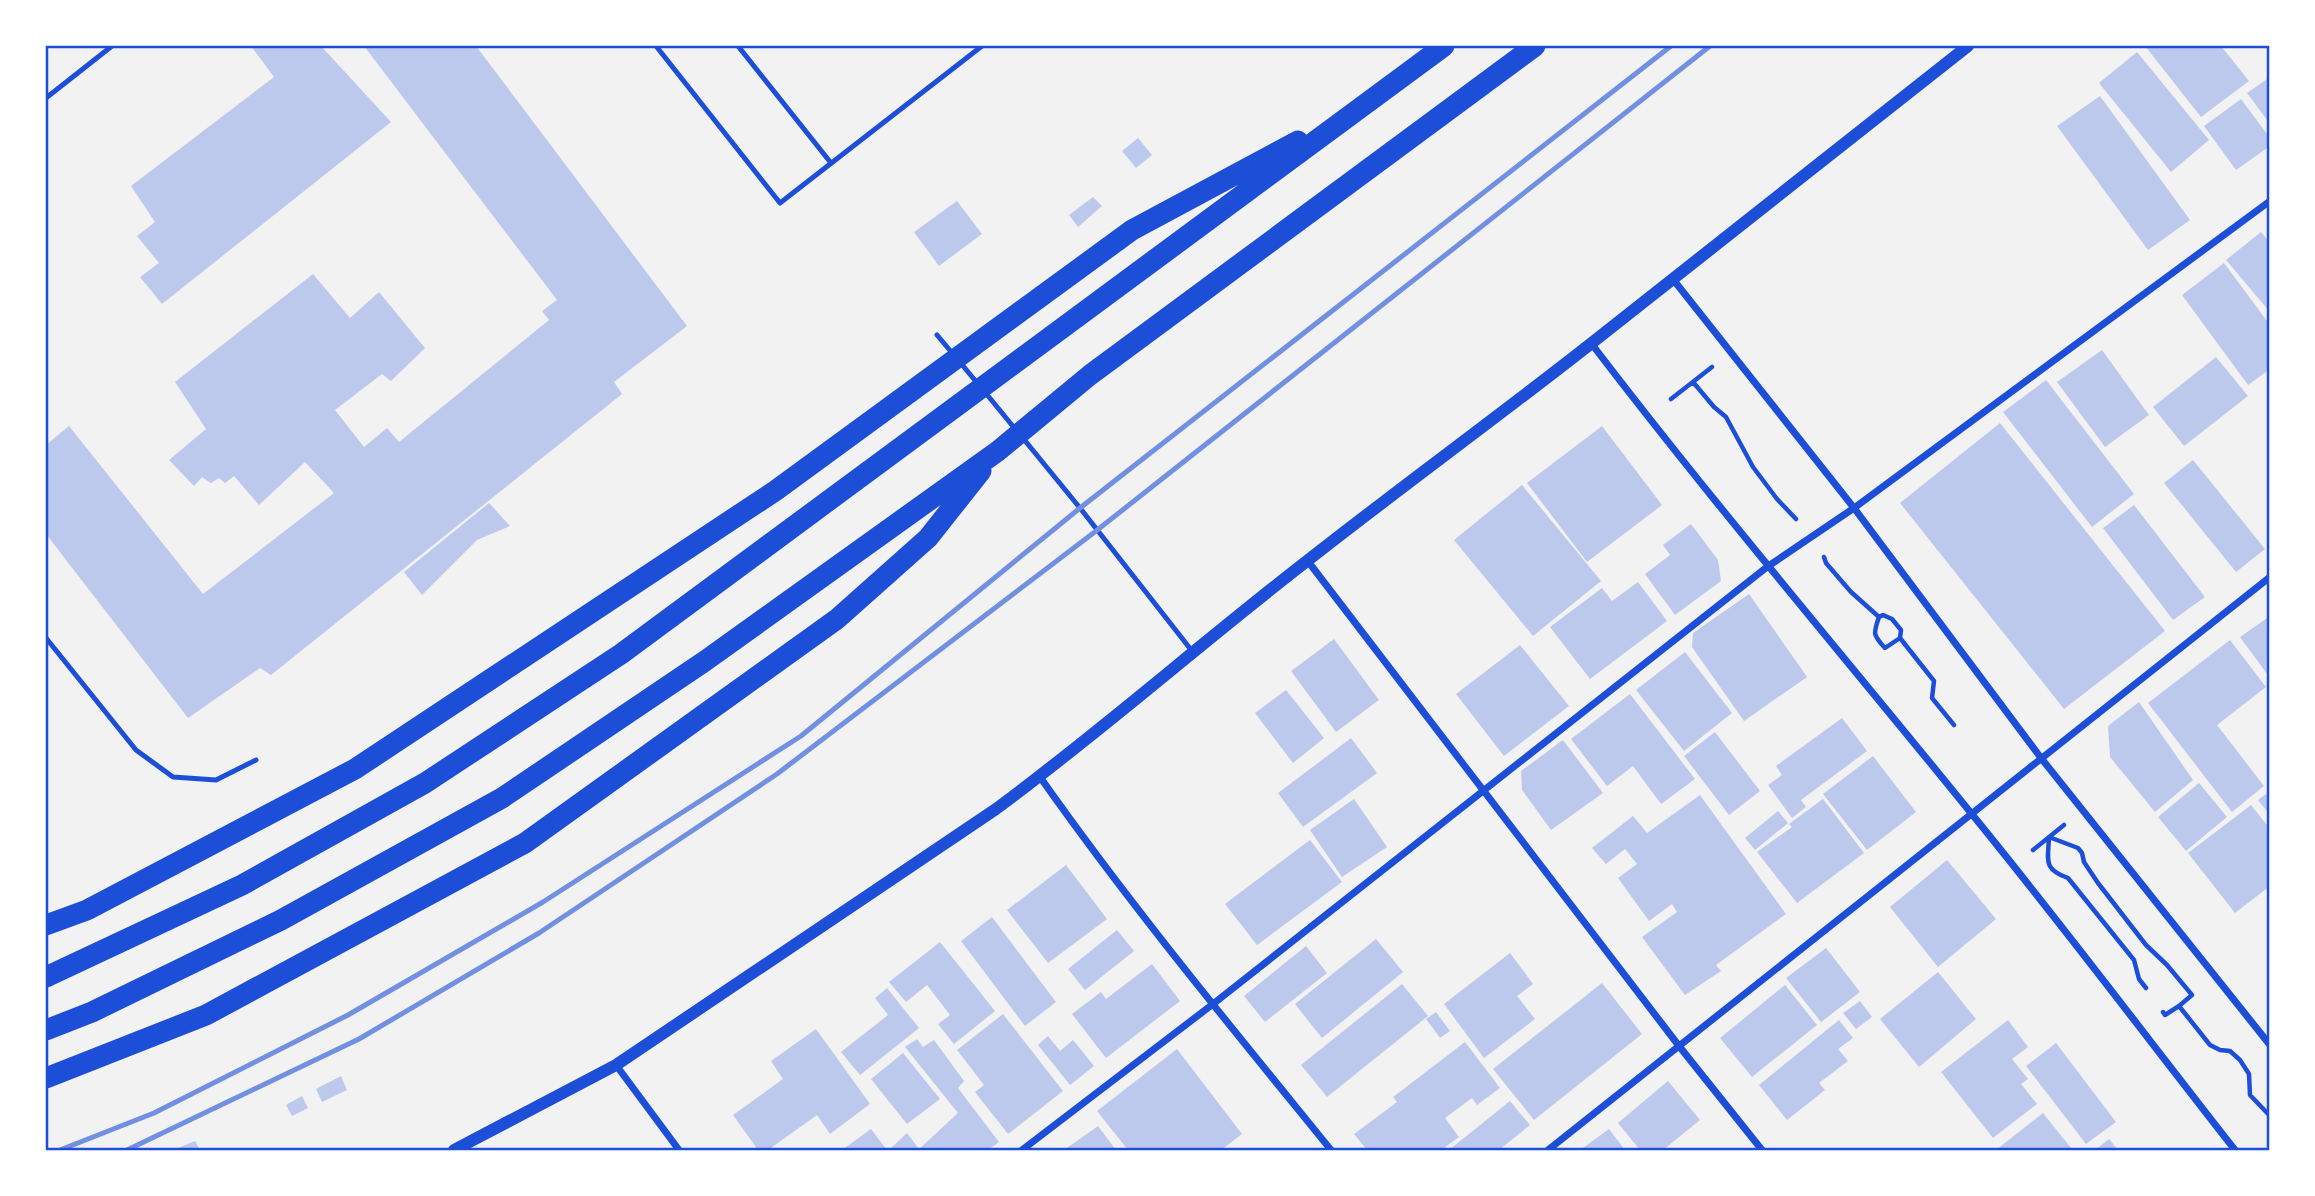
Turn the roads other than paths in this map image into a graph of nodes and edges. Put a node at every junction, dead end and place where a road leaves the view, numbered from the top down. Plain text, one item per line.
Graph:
1 (112, 46) edge
2 (656, 46) edge
3 (738, 46) edge
4 (982, 46) edge
5 (1444, 46) edge
6 (1535, 46) edge
7 (1968, 46) edge
8 (46, 98) edge
9 (1362, 106) junction
10 (831, 163) junction
11 (2270, 201) edge
12 (1671, 277) junction
13 (937, 335) dead end
14 (1591, 343) junction
15 (957, 358) junction
16 (998, 451) junction
17 (1854, 508) junction
18 (1307, 561) junction
19 (1767, 567) junction
20 (2270, 577) edge
21 (46, 638) edge
22 (1192, 652) junction
23 (2041, 758) junction
24 (256, 760) dead end
25 (1040, 777) junction
26 (1484, 789) junction
27 (1972, 814) junction
28 (46, 925) edge
29 (46, 977) edge
30 (1213, 1004) junction
31 (46, 1031) edge
32 (2270, 1045) edge
33 (1679, 1046) junction
34 (616, 1065) junction
35 (46, 1078) edge
36 (454, 1150) edge
37 (679, 1150) edge
38 (1023, 1150) edge
39 (1331, 1150) edge
40 (1548, 1150) edge
41 (1762, 1150) edge
42 (2235, 1150) edge

1 - 8 lane
2 - 10 lane
3 - 10 lane
4 - 10 lane
5 - 9 highway
6 - 16 highway
7 - 12 street
9 - 15 highway
9 - 29 highway
11 - 17 street
12 - 14 street
12 - 17 street
13 - 15 lane
14 - 18 street
14 - 19 street
15 - 22 lane
15 - 28 highway
16 - 31 highway
16 - 35 highway
17 - 19 street
17 - 23 street
18 - 22 street
18 - 26 street
19 - 26 street
19 - 27 street
20 - 23 street
21 - 24 lane
22 - 25 street
23 - 27 street
23 - 32 street
25 - 30 street
25 - 34 street
26 - 30 street
26 - 33 street
27 - 33 street
27 - 42 street
30 - 38 street
30 - 39 street
33 - 40 street
33 - 41 street
34 - 36 street
34 - 37 street

